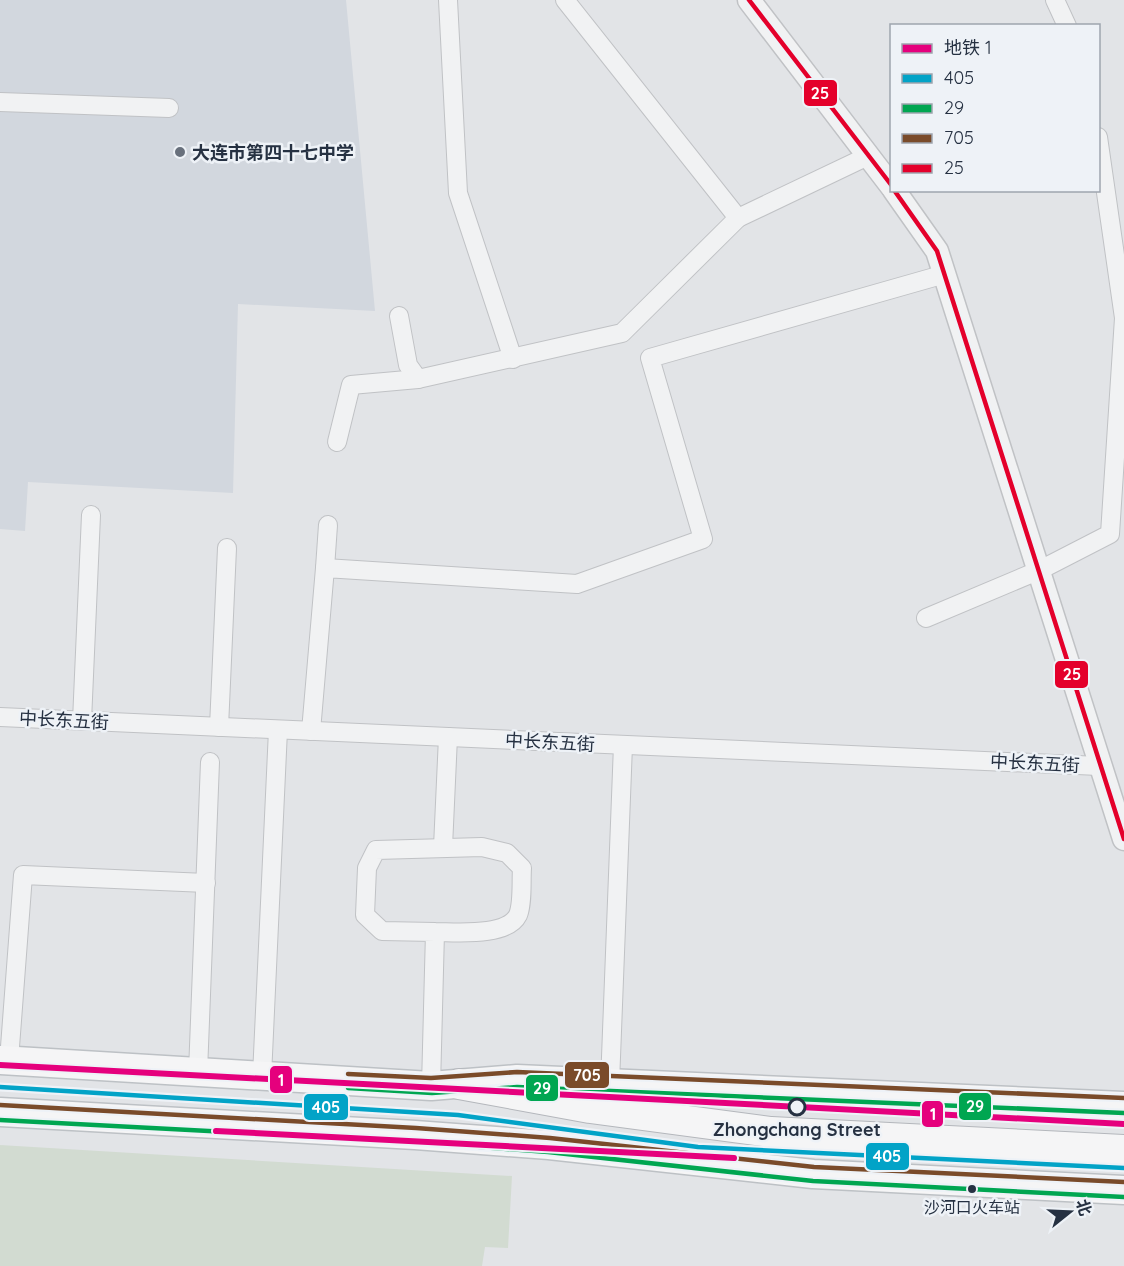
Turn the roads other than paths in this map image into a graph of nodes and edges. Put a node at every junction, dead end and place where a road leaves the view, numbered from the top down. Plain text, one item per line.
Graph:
1 (448, 0) edge
2 (748, 0) edge
3 (1055, 0) edge
4 (567, 1) edge
5 (1066, 24) edge
6 (0, 102) edge
7 (169, 108) dead end
8 (1100, 151) edge
9 (868, 156) junction
10 (890, 186) edge
11 (895, 192) edge
12 (738, 218) junction
13 (945, 274) junction
14 (399, 316) dead end
15 (513, 359) junction
16 (418, 379) junction
17 (337, 442) dead end
18 (91, 515) dead end
19 (328, 525) dead end
20 (227, 548) dead end
21 (325, 568) junction
22 (1040, 570) junction
23 (926, 618) dead end
24 (0, 717) edge
25 (82, 721) junction
26 (219, 727) junction
27 (278, 730) junction
28 (311, 731) junction
29 (448, 737) junction
30 (623, 745) junction
31 (210, 762) dead end
32 (1099, 766) junction
33 (1120, 820) edge
34 (1124, 839) edge
35 (443, 847) junction
36 (206, 883) junction
37 (435, 932) junction
38 (5, 1060) edge
39 (198, 1072) junction
40 (262, 1076) junction
41 (610, 1083) junction
42 (445, 1085) junction
43 (1124, 1106) edge
44 (0, 1112) edge
45 (1124, 1150) edge
46 (1124, 1190) edge

1 - 15 street
2 - 9 street
3 - 5 street
4 - 12 street
6 - 7 street
8 - 22 street
9 - 10 street
9 - 12 street
11 - 13 street
12 - 15 street
13 - 21 street
13 - 22 street
14 - 16 street
15 - 16 street
16 - 17 street
18 - 25 street
19 - 21 street
20 - 26 street
21 - 28 street
22 - 23 street
22 - 32 street
24 - 25 street, 中长东五街
25 - 26 street, 中长东五街
26 - 27 street, 中长东五街
27 - 28 street, 中长东五街
27 - 40 street
28 - 29 street, 中长东五街
29 - 30 street, 中长东五街
29 - 35 street
30 - 32 street, 中长东五街
30 - 41 street
31 - 36 street
32 - 33 street
33 - 34 street
35 - 37 street
35 - 37 street
36 - 38 street
36 - 39 street
37 - 42 street
38 - 39 main road
39 - 40 main road
40 - 42 main road
41 - 42 main road
41 - 43 main road
42 - 45 highway
44 - 46 main road

